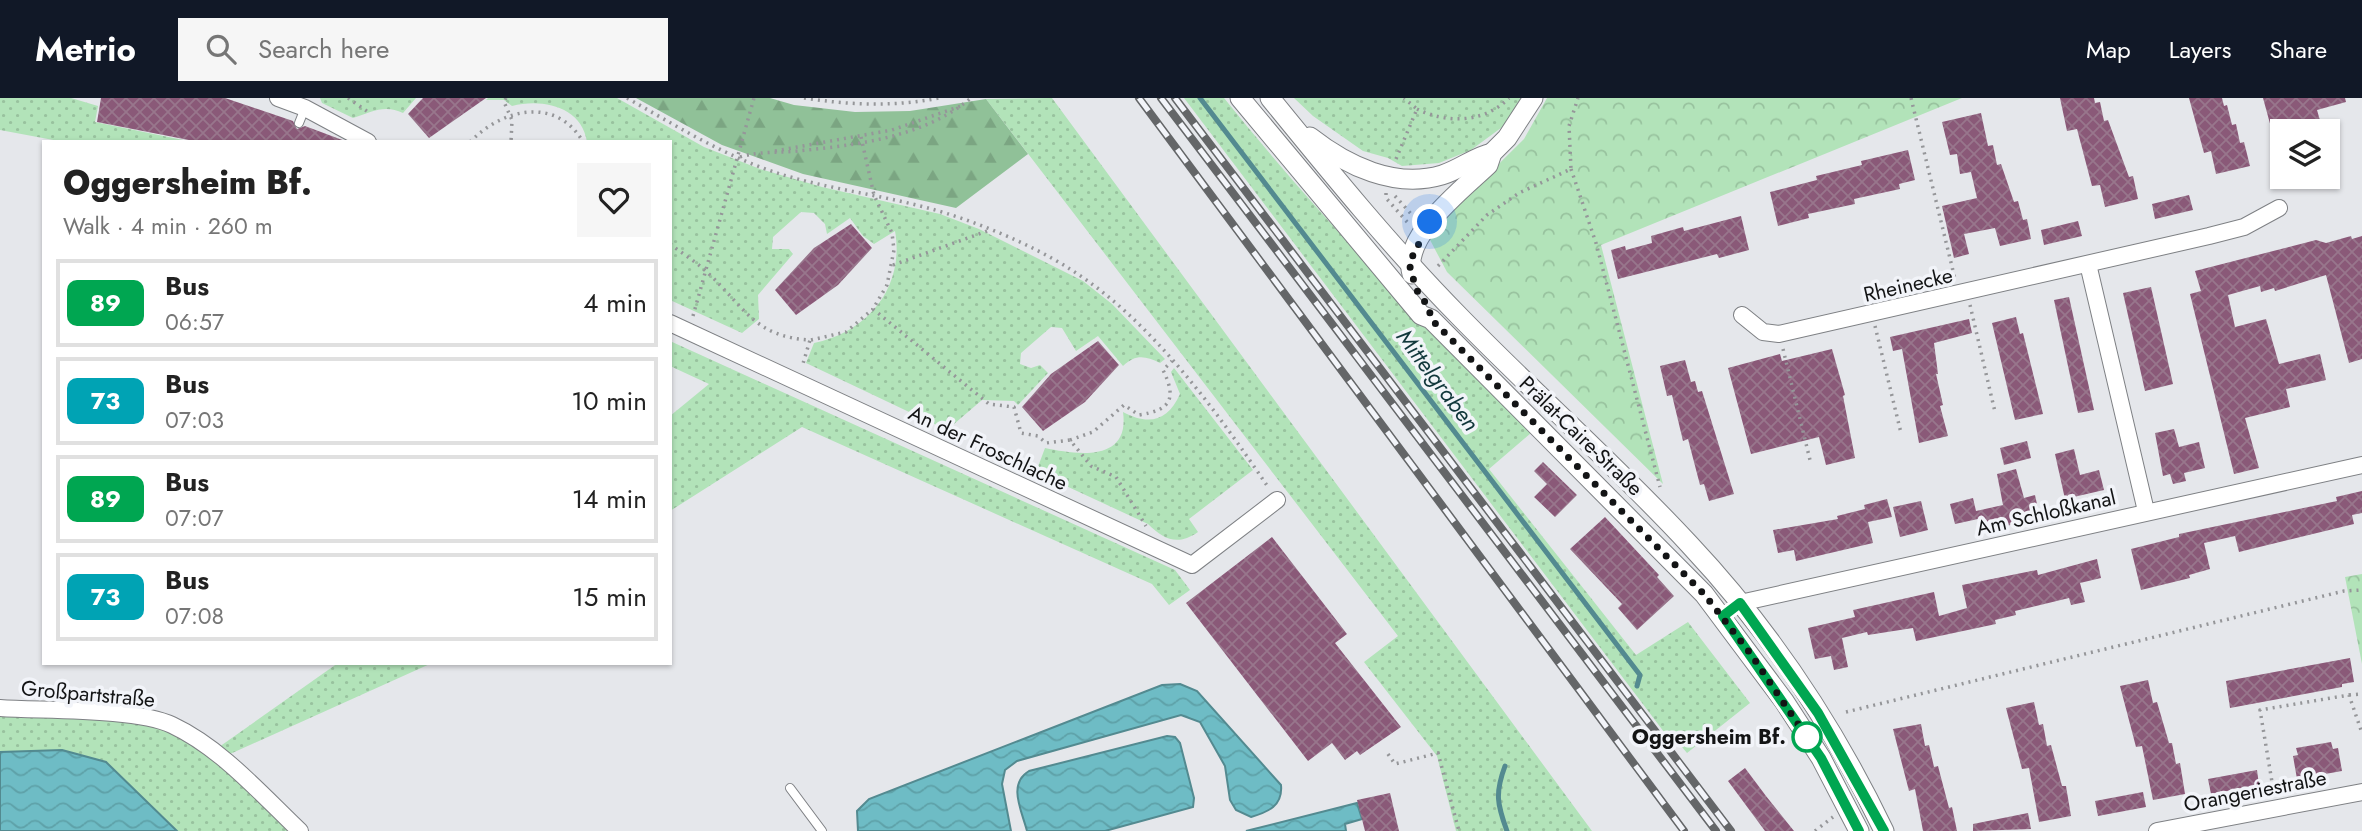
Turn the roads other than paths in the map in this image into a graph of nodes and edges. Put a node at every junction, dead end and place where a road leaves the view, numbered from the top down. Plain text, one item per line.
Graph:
1 (278, 98) edge
2 (1240, 98) edge
3 (1270, 98) edge
4 (1533, 98) edge
5 (1285, 117) junction
6 (363, 140) edge
7 (1492, 153) junction
8 (2279, 208) dead end
9 (1409, 263) junction
10 (2088, 264) junction
11 (1742, 315) dead end
12 (1431, 319) junction
13 (672, 324) edge
14 (2362, 465) edge
15 (1611, 468) junction
16 (1596, 482) junction
17 (1277, 500) road end
18 (2146, 511) junction
19 (1740, 603) junction
20 (1723, 616) junction
21 (0, 708) edge
22 (790, 788) dead end
23 (2362, 792) edge
24 (300, 831) edge
25 (822, 831) edge
26 (1859, 831) edge
27 (1884, 831) edge
28 (2157, 831) edge

1 - 6 street
2 - 12 street, Prälat-Caire-Straße
3 - 5 street, Prälat-Caire-Straße
4 - 7 street
5 - 7 street
5 - 9 street, Prälat-Caire-Straße
7 - 9 street
8 - 10 street, Rheinecke
9 - 12 street
9 - 15 street, Prälat-Caire-Straße
10 - 11 street, Rheinecke
10 - 18 street
12 - 16 street, Prälat-Caire-Straße
13 - 17 street, An der Froschlache
14 - 18 street, Am Schloßkanal
15 - 16 street
15 - 19 street, Prälat-Caire-Straße
16 - 20 street, Prälat-Caire-Straße
18 - 19 street, Am Schloßkanal
19 - 20 street
19 - 27 street, Prälat-Caire-Straße
20 - 26 street, Prälat-Caire-Straße
21 - 24 street, Großpartstraße
22 - 25 lane
23 - 28 street, Orangeriestraße

